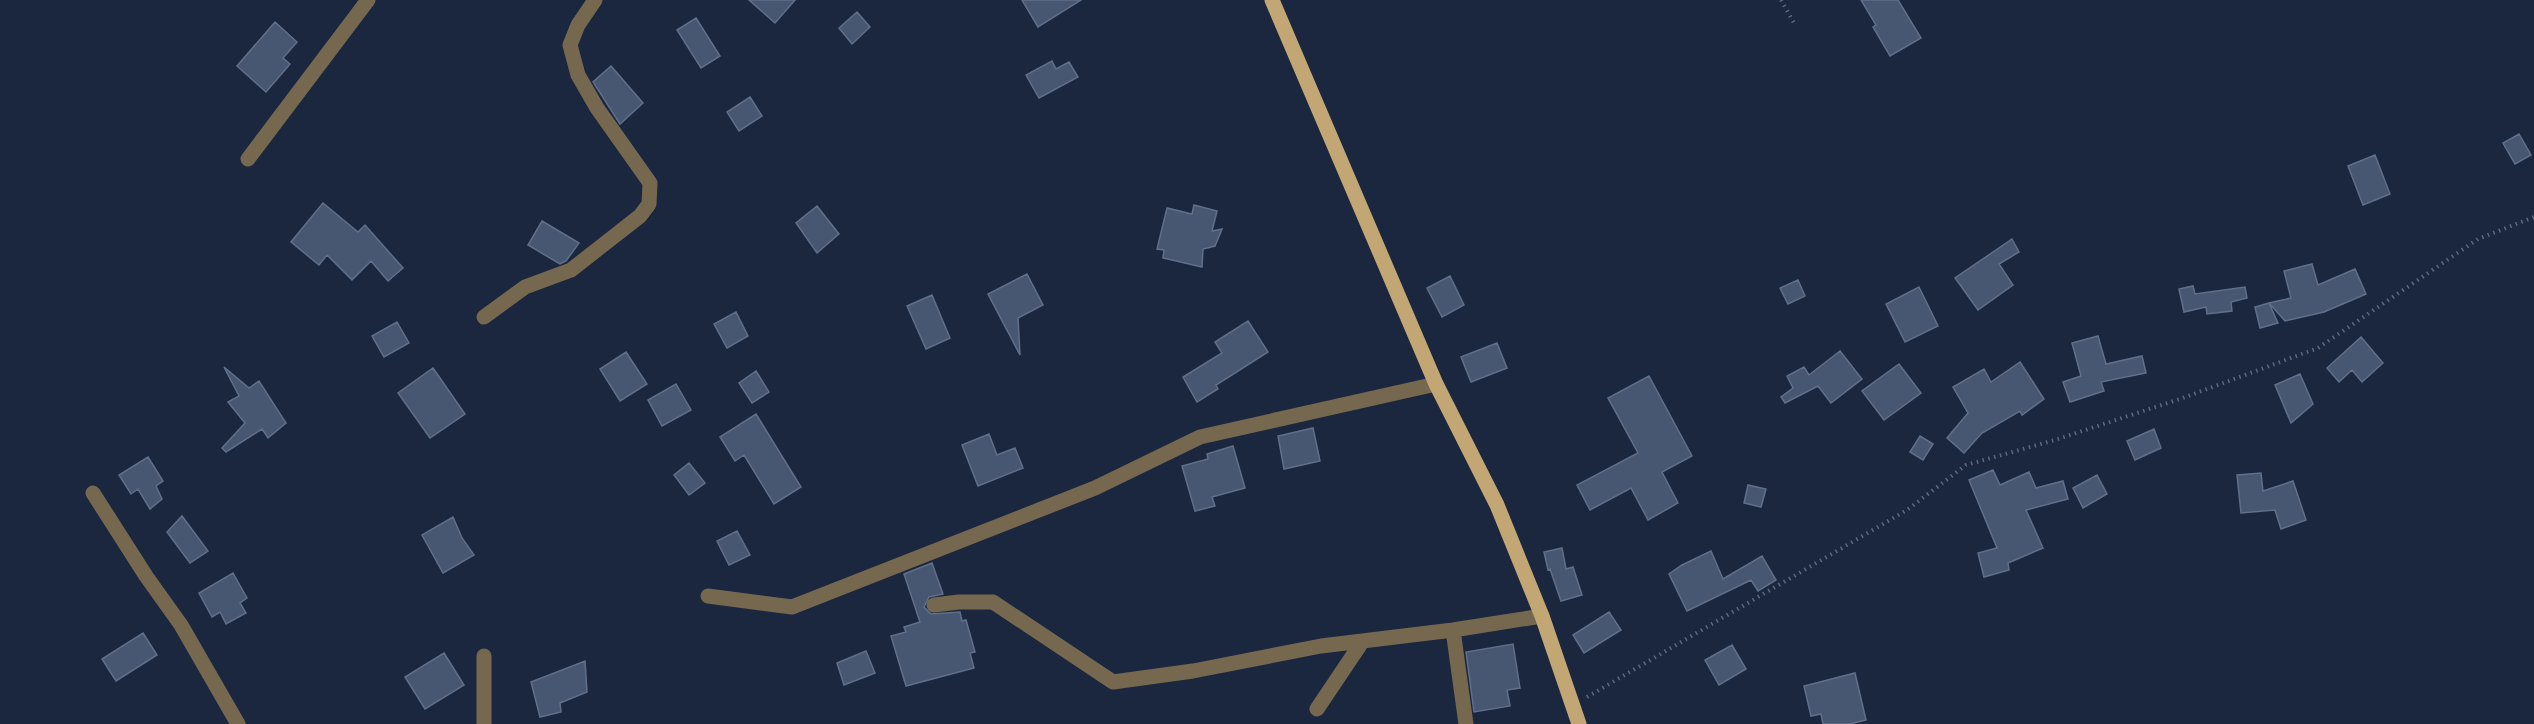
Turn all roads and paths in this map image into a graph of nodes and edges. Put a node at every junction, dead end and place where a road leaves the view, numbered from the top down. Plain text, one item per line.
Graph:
1 (368, 0) edge
2 (595, 0) edge
3 (1272, 0) edge
4 (1781, 0) edge
5 (1794, 23) dead end
6 (248, 159) dead end
7 (2534, 217) edge
8 (484, 317) dead end
9 (1436, 384) junction
10 (93, 493) dead end
11 (708, 596) dead end
12 (934, 605) dead end
13 (1542, 616) junction
14 (1453, 630) junction
15 (1362, 642) junction
16 (484, 656) dead end
17 (1573, 705) junction
18 (1317, 709) dead end
19 (238, 724) edge
20 (484, 724) edge
21 (1466, 724) edge
22 (1579, 724) edge

1 - 6 street
2 - 8 street
3 - 9 main road
4 - 5 path
7 - 17 path
9 - 11 street
9 - 13 main road
10 - 19 street
12 - 15 street
13 - 14 street
13 - 17 main road
14 - 15 street
14 - 21 street
15 - 18 street
16 - 20 street
17 - 22 main road

